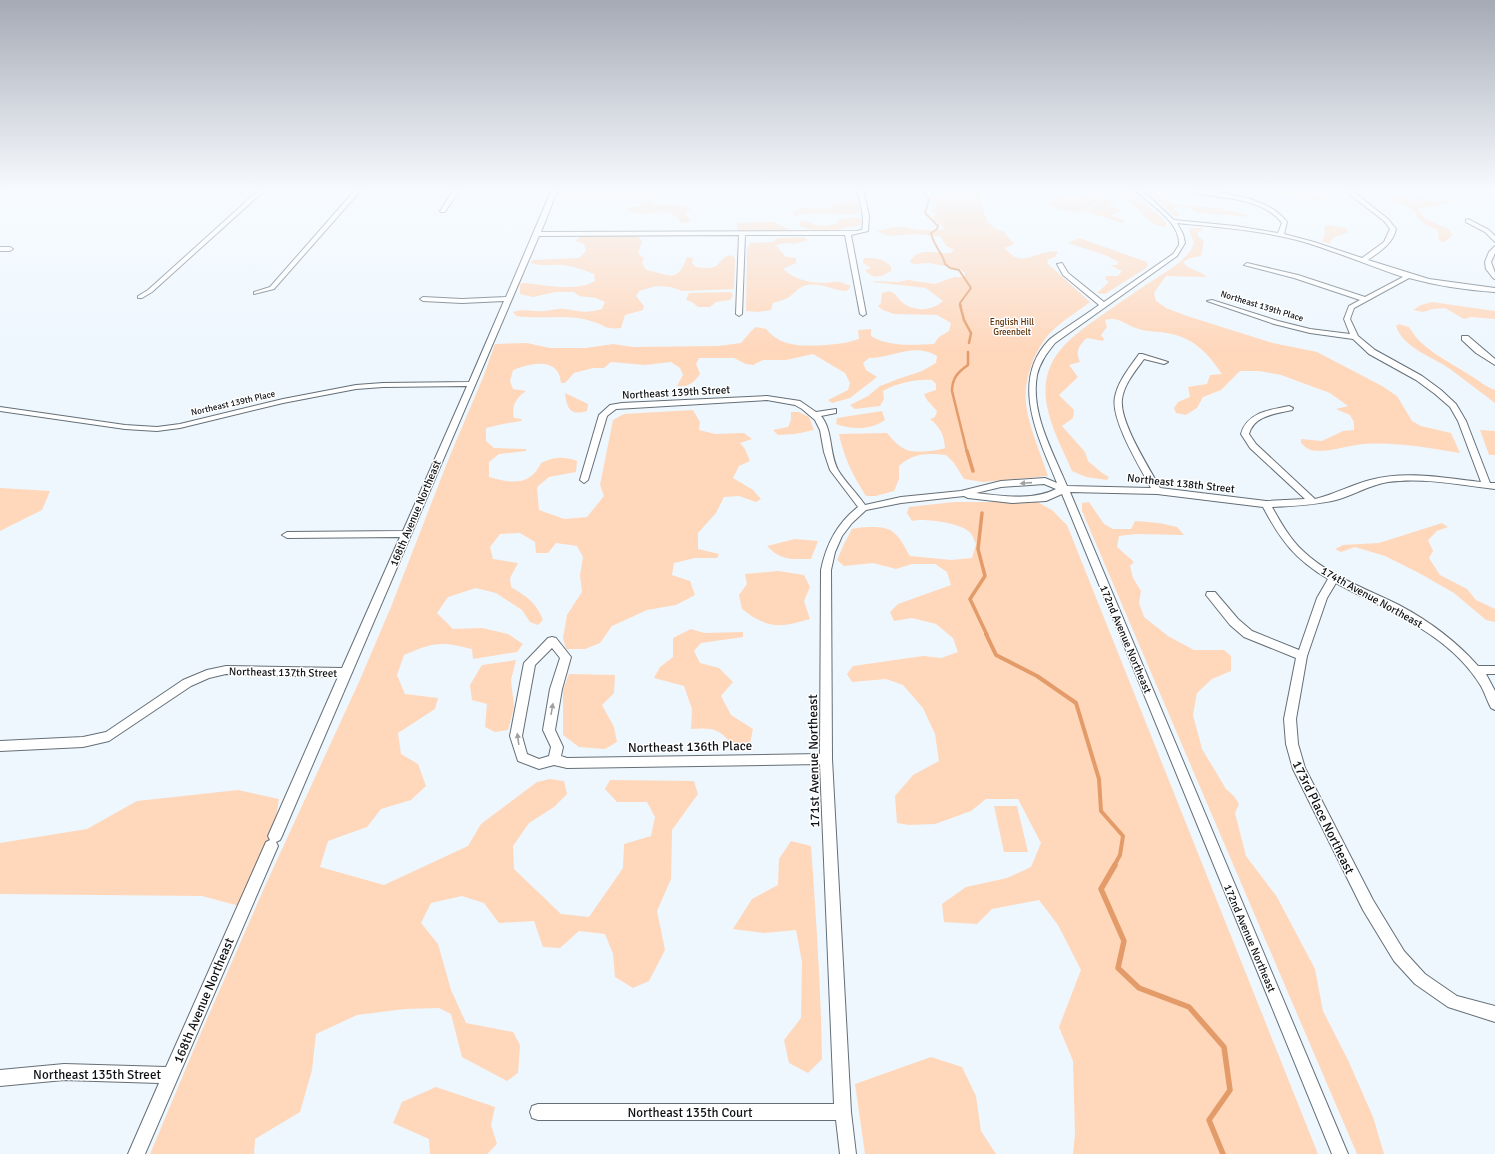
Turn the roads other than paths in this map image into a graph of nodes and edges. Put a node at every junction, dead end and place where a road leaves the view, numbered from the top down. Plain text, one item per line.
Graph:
1 (203, 243) edge
2 (312, 243) edge
3 (533, 243) edge
4 (742, 243) edge
5 (850, 243) edge
6 (1182, 243) edge
7 (1309, 243) edge
8 (1386, 243) edge
9 (1495, 248) edge
10 (0, 249) edge
11 (10, 249) dead end
12 (1364, 260) junction
13 (1060, 264) dead end
14 (1247, 265) dead end
15 (1409, 276) junction
16 (1495, 277) edge
17 (1495, 290) edge
18 (256, 293) dead end
19 (140, 297) dead end
20 (423, 299) dead end
21 (508, 299) junction
22 (1364, 299) junction
23 (1210, 301) dead end
24 (1104, 305) junction
25 (739, 314) dead end
26 (863, 314) dead end
27 (1355, 337) junction
28 (1465, 338) dead end
29 (1164, 362) dead end
30 (1495, 362) edge
31 (470, 384) junction
32 (1289, 408) dead end
33 (0, 409) edge
34 (833, 412) dead end
35 (815, 415) junction
36 (584, 480) dead end
37 (1491, 486) edge
38 (1064, 489) junction
39 (1158, 491) junction
40 (961, 494) junction
41 (1313, 502) junction
42 (1266, 504) junction
43 (863, 508) junction
44 (405, 534) junction
45 (287, 535) dead end
46 (1334, 578) junction
47 (1211, 595) dead end
48 (1302, 656) junction
49 (1477, 670) junction
50 (1495, 670) edge
51 (346, 673) junction
52 (1495, 705) edge
53 (0, 746) edge
54 (826, 759) junction
55 (554, 760) junction
56 (1495, 1014) edge
57 (170, 1075) junction
58 (0, 1078) edge
59 (538, 1112) dead end
60 (842, 1112) junction
61 (136, 1154) edge
62 (848, 1154) edge
63 (1340, 1154) edge

1 - 19 street
2 - 18 street
3 - 21 street, 168th Avenue Northeast
4 - 25 street
5 - 26 street
6 - 24 street, 172nd Avenue Northeast
7 - 12 street
8 - 12 street
9 - 16 street
10 - 11 street
12 - 15 street
13 - 24 street
14 - 22 street
15 - 17 street
15 - 22 street
20 - 21 street
21 - 31 street, 168th Avenue Northeast
22 - 27 street
23 - 27 street, Northeast 139th Place
24 - 38 street, 172nd Avenue Northeast
27 - 37 street
28 - 30 street
29 - 39 street
31 - 33 street, Northeast 139th Place
31 - 44 street, 168th Avenue Northeast
32 - 41 street
34 - 35 street
35 - 36 street, Northeast 139th Street
35 - 43 street
37 - 41 street, Northeast 138th Street
38 - 39 street, Northeast 138th Street
38 - 40 street
38 -> 40 street, Northeast 138th Street
38 - 63 street, 172nd Avenue Northeast
39 - 42 street, Northeast 138th Street
40 - 43 street, Northeast 138th Street
41 - 42 street, Northeast 138th Street
42 - 46 street, 174th Avenue Northeast
43 - 54 street, 171st Avenue Northeast
44 - 45 street
44 - 51 street, 168th Avenue Northeast
46 - 48 street, 173rd Place Northeast
46 - 49 street, 174th Avenue Northeast
47 - 48 street
48 - 56 street, 173rd Place Northeast
49 - 50 street
49 - 52 street, 174th Avenue Northeast
51 - 53 street, Northeast 137th Street
51 - 57 street, 168th Avenue Northeast
54 - 55 street, Northeast 136th Place
54 - 60 street, 171st Avenue Northeast
55 - 55 street, Northeast 136th Place
57 - 58 street, Northeast 135th Street
57 - 61 street, 168th Avenue Northeast
59 - 60 street, Northeast 135th Court
60 - 62 street, 171st Avenue Northeast

